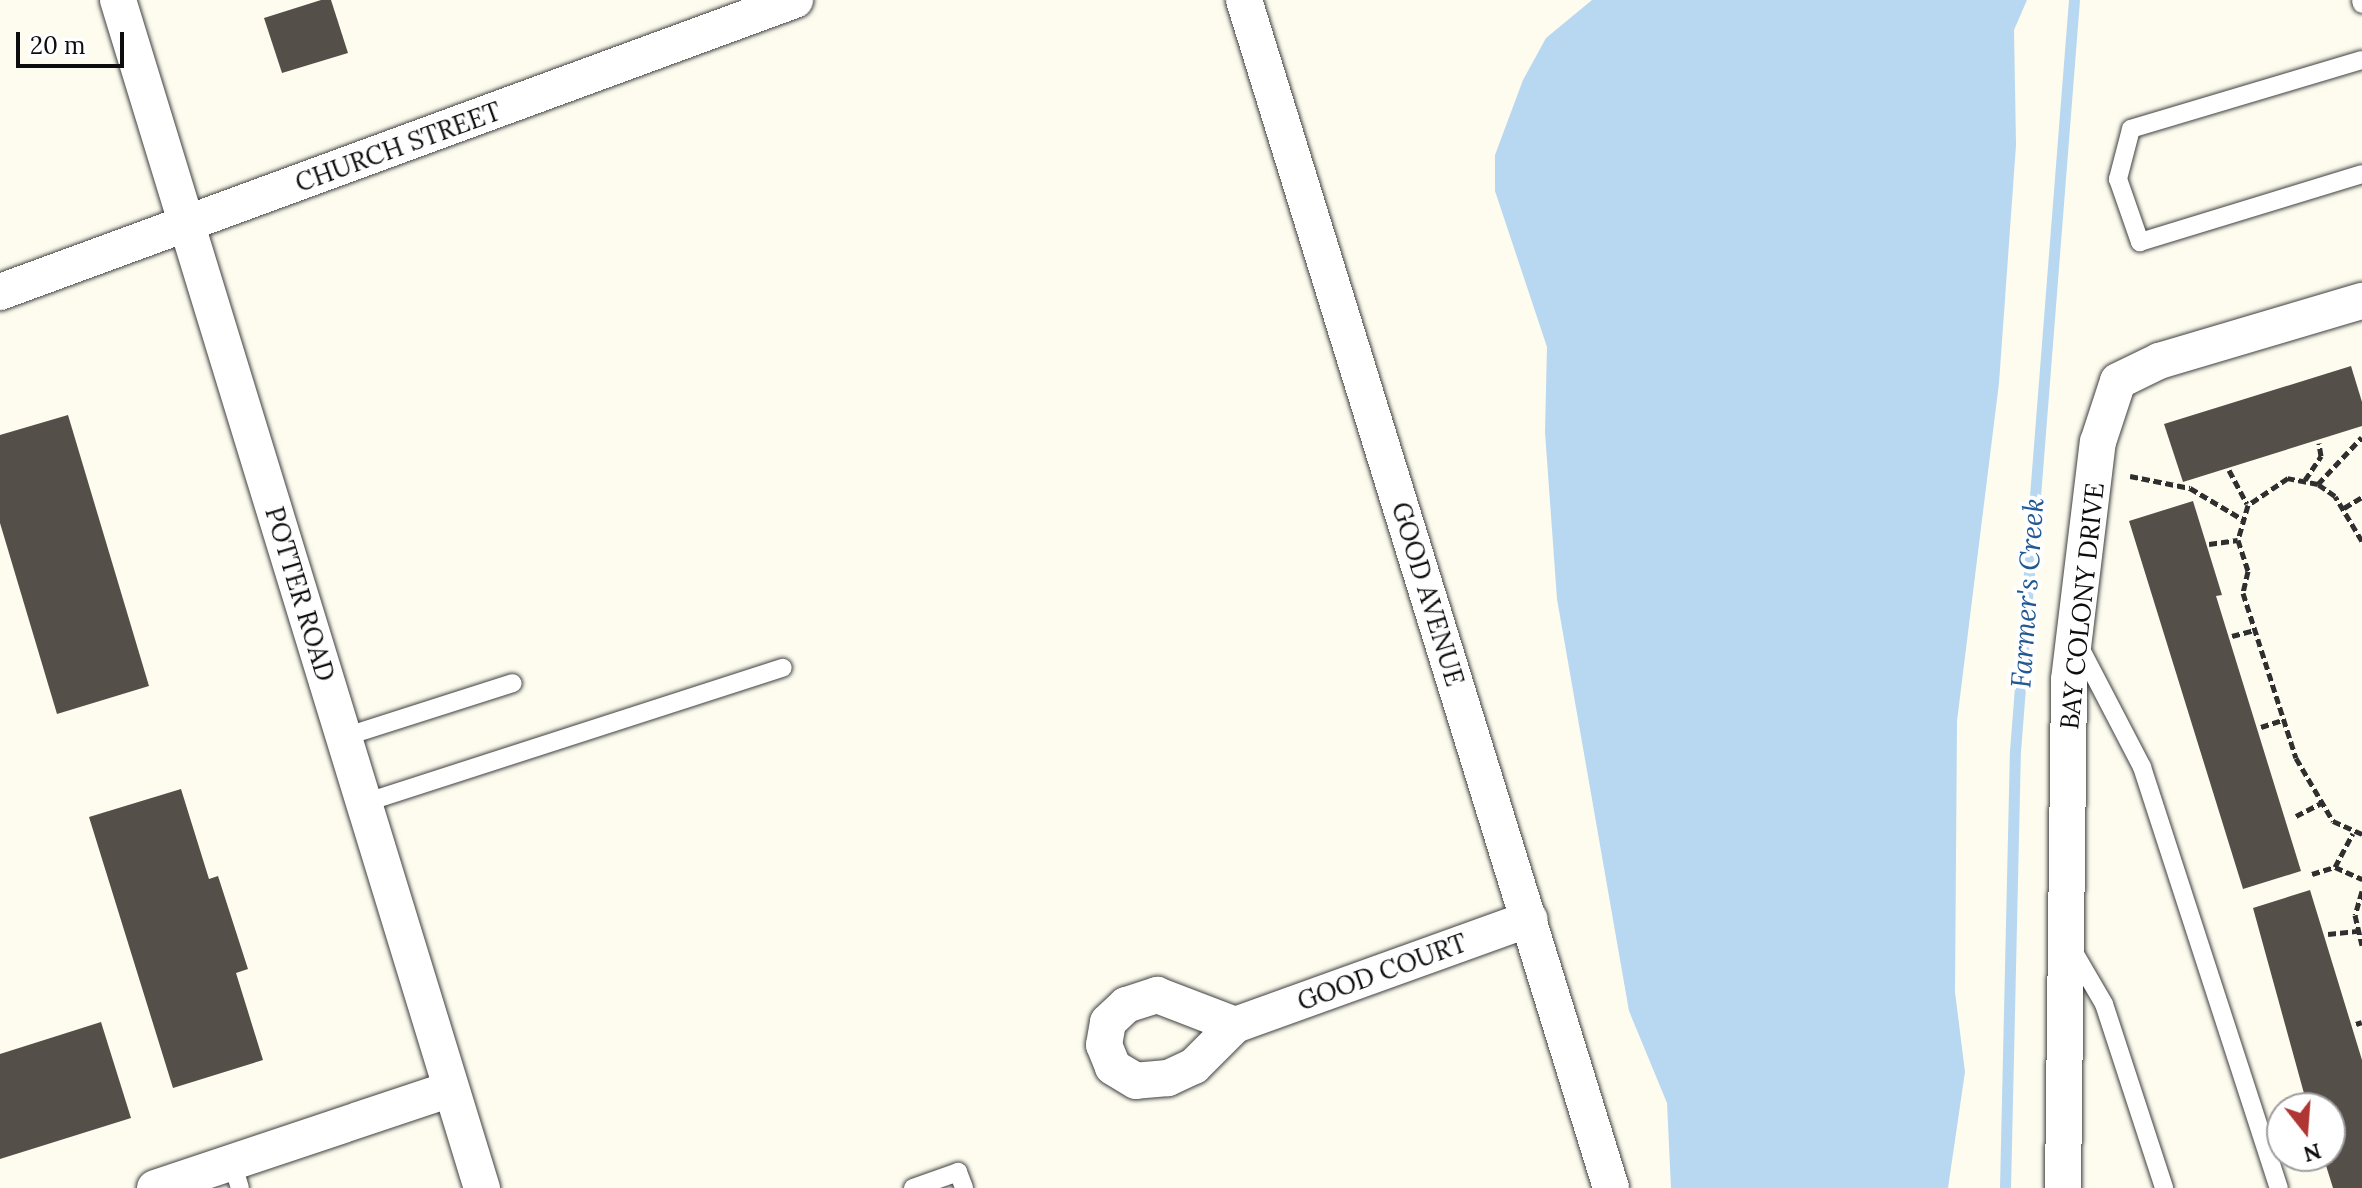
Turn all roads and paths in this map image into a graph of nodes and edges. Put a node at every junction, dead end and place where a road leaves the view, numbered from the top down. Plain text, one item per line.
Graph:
1 (118, 0) edge
2 (795, 0) edge
3 (1244, 0) edge
4 (2362, 60) edge
5 (2362, 174) edge
6 (187, 225) junction
7 (0, 292) edge
8 (2362, 301) edge
9 (2362, 437) edge
10 (2319, 443) dead end
11 (2096, 461) junction
12 (2229, 470) dead end
13 (2305, 480) junction
14 (2318, 484) junction
15 (2362, 497) edge
16 (2248, 505) junction
17 (2344, 508) junction
18 (2242, 519) junction
19 (2238, 540) junction
20 (2362, 541) edge
21 (2209, 544) dead end
22 (2255, 630) junction
23 (2075, 636) junction
24 (2232, 636) dead end
25 (783, 668) dead end
26 (513, 683) dead end
27 (2284, 720) junction
28 (2261, 727) dead end
29 (344, 737) junction
30 (364, 803) junction
31 (2321, 803) junction
32 (2296, 816) dead end
33 (2353, 833) junction
34 (2362, 834) edge
35 (2335, 867) junction
36 (2312, 874) dead end
37 (2362, 879) edge
38 (2362, 891) edge
39 (1529, 919) junction
40 (2358, 931) junction
41 (2328, 934) dead end
42 (2066, 939) junction
43 (2362, 945) edge
44 (1235, 1025) dead end
45 (451, 1089) junction
46 (236, 1175) edge
47 (155, 1188) edge
48 (482, 1188) edge
49 (913, 1188) edge
50 (964, 1188) edge
51 (1611, 1188) edge
52 (2063, 1188) edge
53 (2164, 1188) edge
54 (2279, 1188) edge

1 - 6 street, POTTER ROAD
2 - 6 street, CHURCH STREET
3 - 39 street, GOOD AVENUE
4 - 5 lane
6 - 7 street, CHURCH STREET
6 - 29 street, POTTER ROAD
8 - 11 street, BAY COLONY DRIVE
9 - 14 path
10 - 13 path
11 - 18 path
11 - 23 street, BAY COLONY DRIVE
12 - 16 path
13 - 14 path
13 - 16 path
14 - 17 path
15 - 17 path
16 - 18 path
17 - 20 path
18 - 19 path
19 - 21 path
19 - 22 path
22 - 24 path
22 - 27 path
23 - 42 street, BAY COLONY DRIVE
23 - 54 lane
25 - 30 lane
26 - 29 lane
27 - 28 path
27 - 31 path
29 - 30 street, POTTER ROAD
30 - 45 street, POTTER ROAD
31 - 32 path
31 - 33 path
33 - 34 path
33 - 35 path
35 - 36 path
35 - 37 path
38 - 40 path
39 - 44 street, GOOD COURT
39 - 51 street, GOOD AVENUE
40 - 41 path
40 - 43 path
42 - 52 street, BAY COLONY DRIVE
42 - 53 lane
45 - 46 street
45 - 48 street, POTTER ROAD
46 - 47 street
49 - 50 lane

